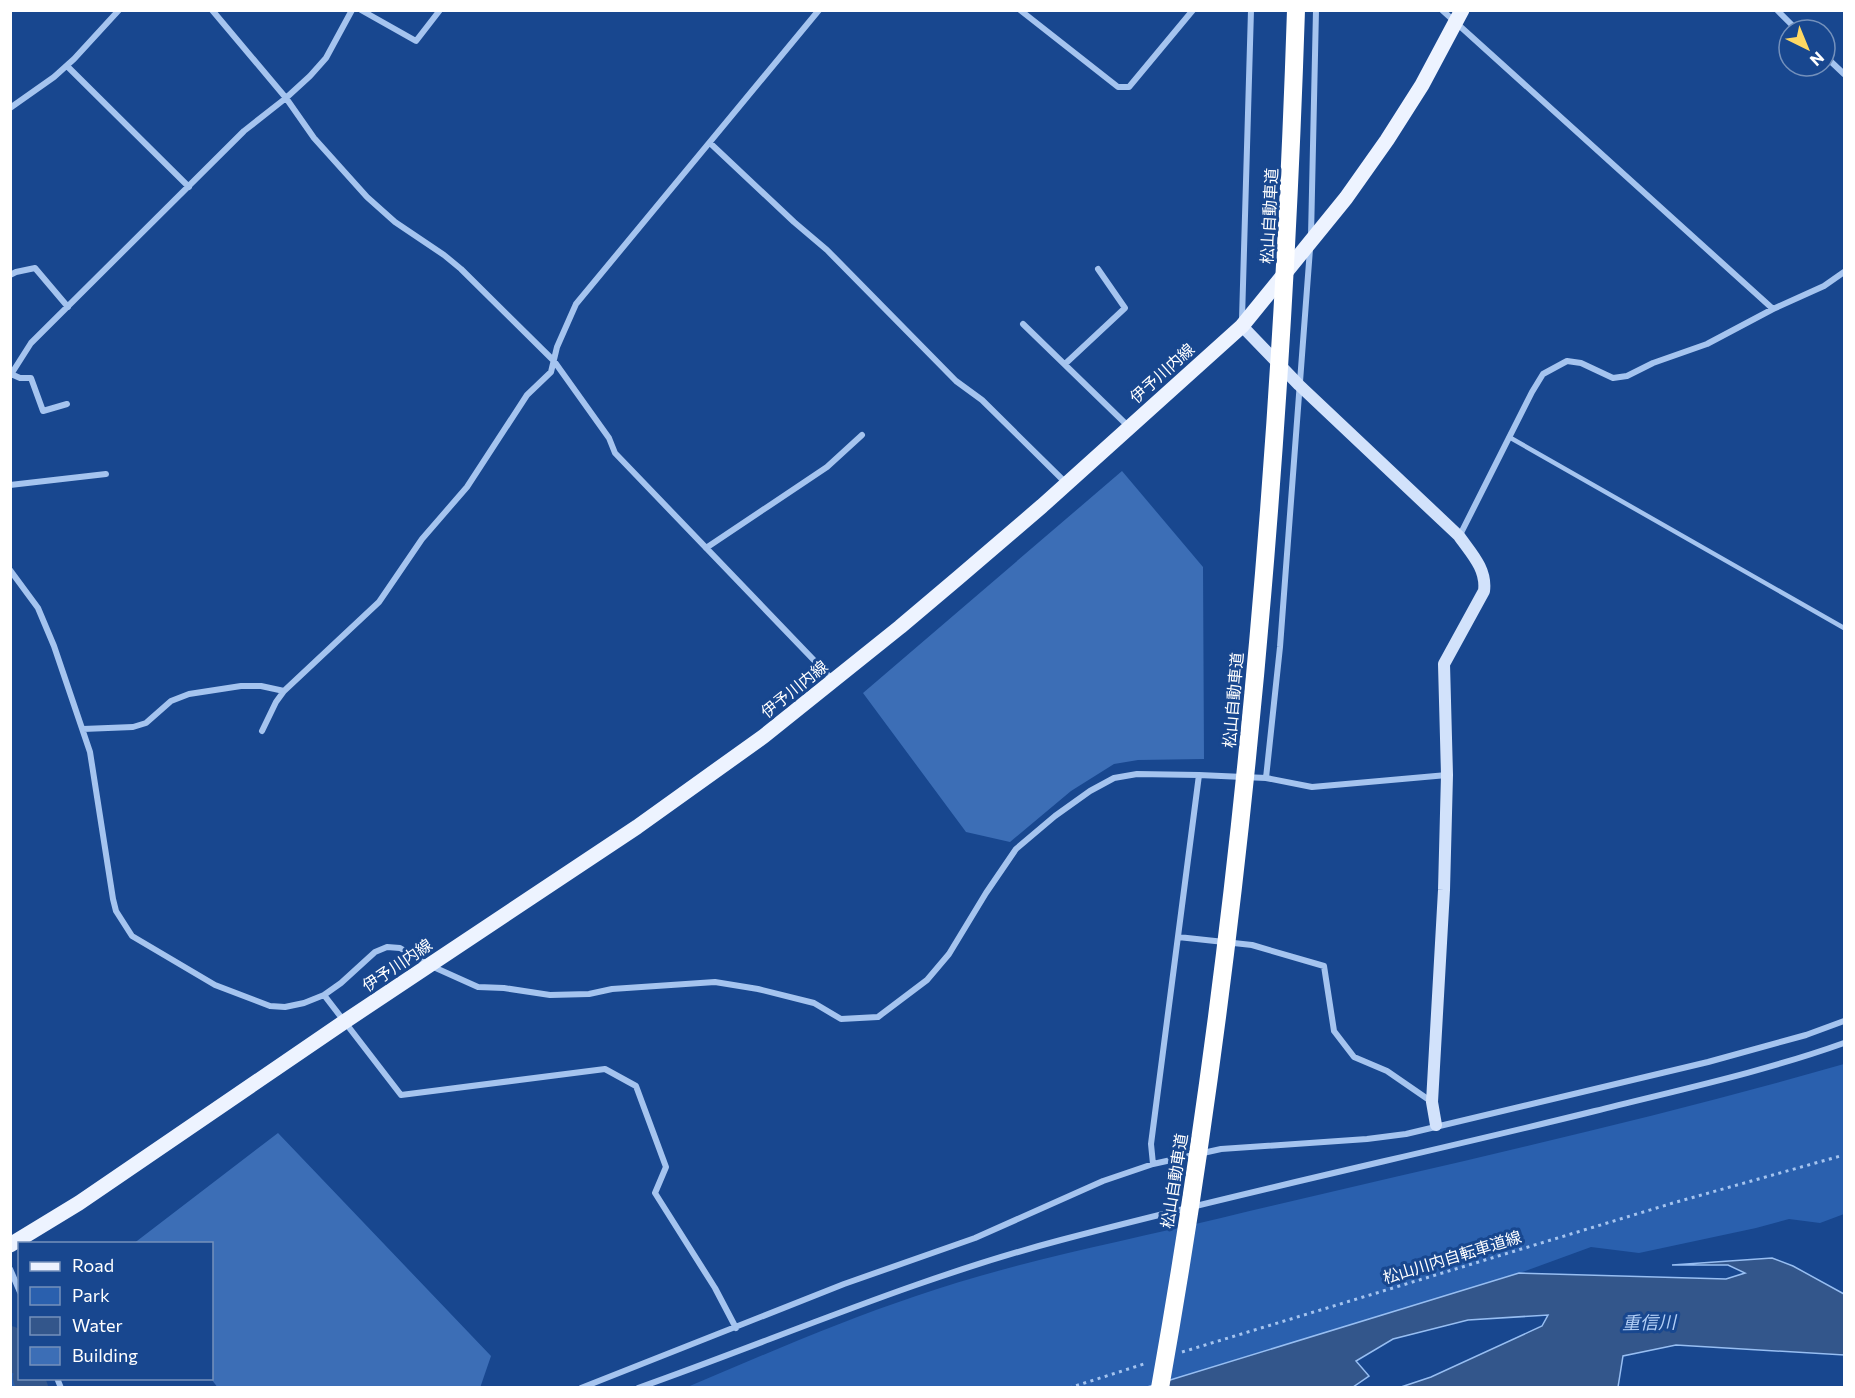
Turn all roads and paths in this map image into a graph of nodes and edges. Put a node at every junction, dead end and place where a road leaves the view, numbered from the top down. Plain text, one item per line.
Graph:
1 (119, 10) edge
2 (212, 10) edge
3 (352, 10) edge
4 (361, 10) edge
5 (440, 10) edge
6 (819, 10) edge
7 (1020, 10) edge
8 (1193, 10) edge
9 (1251, 10) edge
10 (1296, 10) edge
11 (1316, 10) edge
12 (1442, 10) edge
13 (1459, 17) edge
14 (67, 66) junction
15 (286, 98) junction
16 (10, 108) edge
17 (710, 142) junction
18 (189, 187) junction
19 (1310, 243) junction
20 (1098, 269) dead end
21 (1845, 272) edge
22 (10, 275) edge
23 (68, 307) junction
24 (1773, 309) junction
25 (1023, 324) dead end
26 (1242, 326) junction
27 (554, 361) junction
28 (1065, 364) junction
29 (11, 375) edge
30 (1299, 385) junction
31 (67, 404) dead end
32 (1130, 427) junction
33 (862, 435) dead end
34 (1509, 437) junction
35 (106, 474) dead end
36 (1066, 484) junction
37 (10, 486) edge
38 (1459, 536) junction
39 (706, 548) junction
40 (10, 570) edge
41 (1845, 628) edge
42 (834, 680) junction
43 (284, 692) junction
44 (83, 729) junction
45 (262, 731) dead end
46 (1447, 775) junction
47 (1198, 776) junction
48 (1266, 778) junction
49 (1178, 937) junction
50 (429, 965) junction
51 (324, 995) junction
52 (1845, 1021) edge
53 (344, 1022) junction
54 (1845, 1043) edge
55 (1432, 1102) junction
56 (1436, 1125) junction
57 (1845, 1155) edge
58 (1153, 1164) junction
59 (10, 1245) edge
60 (10, 1269) edge
61 (18, 1287) edge
62 (736, 1328) junction
63 (1182, 1352) dead end
64 (1148, 1363) dead end
65 (581, 1388) edge
66 (638, 1388) edge
67 (1068, 1388) edge
68 (1160, 1388) edge

1 - 14 street
2 - 15 street
3 - 15 street
4 - 5 street
6 - 17 street
7 - 8 street
9 - 26 street
10 - 68 highway, 松山自動車道, bridge
11 - 19 street
12 - 13 street
13 - 19 main road, 伊予川内線
13 - 24 street
14 - 16 street
14 - 18 street
15 - 18 street
15 - 27 street
17 - 27 street
17 - 36 street
18 - 23 street
19 - 26 main road, 伊予川内線
19 - 30 street
20 - 28 street
21 - 24 street
22 - 23 street
23 - 29 street
24 - 34 street
25 - 28 street
26 - 30 street
26 - 32 main road, 伊予川内線
27 - 39 street
27 - 43 street
28 - 32 street
29 - 31 street
30 - 38 street
30 - 48 street
32 - 36 main road, 伊予川内線
33 - 39 street
34 - 38 street
34 - 41 lane
35 - 37 street
36 - 42 main road, 伊予川内線
38 - 46 street
39 - 42 street
40 - 44 street
42 - 50 main road, 伊予川内線
43 - 44 street
43 - 45 street
44 - 51 street
46 - 48 street
46 - 55 street
47 - 48 street
47 - 49 street
47 - 50 street
49 - 55 street
49 - 58 street
50 - 51 street
50 - 53 main road, 伊予川内線
51 - 53 street
52 - 56 street
53 - 59 main road, 伊予川内線
53 - 62 street
54 - 66 street
55 - 56 street
56 - 58 street
57 - 63 path, 松山川内自転車道線
58 - 62 street
60 - 61 street
62 - 65 street
64 - 67 path

